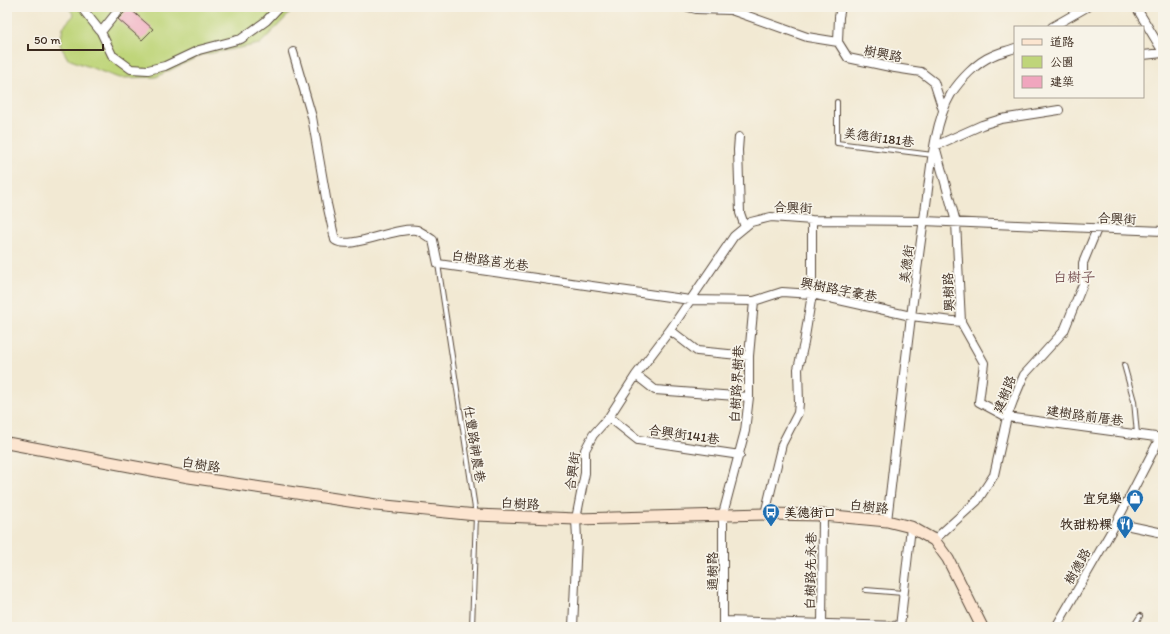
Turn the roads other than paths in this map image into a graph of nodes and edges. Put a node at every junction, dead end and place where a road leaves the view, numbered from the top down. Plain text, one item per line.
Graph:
1 (81, 7) edge
2 (121, 7) edge
3 (279, 7) edge
4 (688, 7) edge
5 (841, 7) edge
6 (1087, 7) edge
7 (1136, 7) edge
8 (1054, 26) edge
9 (100, 32) junction
10 (838, 42) junction
11 (1014, 48) edge
12 (293, 52) dead end
13 (1163, 53) edge
14 (1144, 55) edge
15 (837, 102) dead end
16 (943, 110) junction
17 (1059, 110) dead end
18 (739, 137) dead end
19 (935, 146) junction
20 (933, 155) junction
21 (812, 220) junction
22 (924, 221) junction
23 (956, 222) junction
24 (745, 227) junction
25 (1097, 229) junction
26 (1163, 232) edge
27 (438, 264) junction
28 (812, 294) junction
29 (690, 300) junction
30 (754, 301) junction
31 (911, 316) junction
32 (961, 322) junction
33 (670, 330) junction
34 (748, 356) junction
35 (1124, 365) dead end
36 (636, 375) junction
37 (749, 397) junction
38 (609, 417) junction
39 (1007, 417) junction
40 (1137, 435) junction
41 (1162, 436) edge
42 (7, 443) edge
43 (740, 454) junction
44 (723, 514) junction
45 (765, 514) junction
46 (476, 515) junction
47 (823, 515) junction
48 (576, 519) junction
49 (887, 521) junction
50 (1116, 523) junction
51 (911, 527) junction
52 (1163, 533) edge
53 (934, 540) junction
54 (866, 590) dead end
55 (903, 593) junction
56 (1140, 616) dead end
57 (724, 624) edge
58 (822, 625) edge
59 (900, 626) edge
60 (472, 627) edge
61 (573, 627) edge
62 (982, 627) edge
63 (1056, 627) edge
64 (1132, 627) edge

1 - 9 street
2 - 9 street
3 - 9 street
4 - 10 street
5 - 10 street
6 - 8 street
7 - 13 street
10 - 16 street, 樹興路
11 - 16 street, 美德街
12 - 27 street, 白樹路莒光巷
13 - 14 street
15 - 20 lane, 美德街181巷
16 - 19 street, 美德街
17 - 19 street
18 - 24 street
19 - 20 street, 美德街
19 - 23 street, 興樹路
20 - 22 street, 美德街
21 - 22 street, 合興街
21 - 24 street, 合興街
21 - 28 street
22 - 23 street, 合興街
22 - 31 street, 美德街
23 - 25 street, 合興街
23 - 32 street, 興樹路
24 - 29 street, 合興街
25 - 26 street, 合興街
25 - 39 street, 建樹路
27 - 29 street, 白樹路莒光巷
27 - 46 lane, 仕豐路神農巷
28 - 30 street, 興樹路字豪巷
28 - 31 street, 興樹路字豪巷
28 - 45 street
29 - 30 street, 興樹路字豪巷
29 - 33 street, 合興街
30 - 34 street, 白樹路界樹巷
31 - 32 street, 興樹路字豪巷
31 - 49 street, 美德街
32 - 39 street, 興樹路
33 - 34 street
33 - 36 street, 合興街
34 - 37 street, 白樹路界樹巷
35 - 40 lane
36 - 37 street
36 - 38 street, 合興街
37 - 43 street, 白樹路界樹巷
38 - 43 street, 合興街141巷
38 - 48 street, 合興街
39 - 40 street, 建樹路前厝巷
39 - 53 street, 建樹路
40 - 41 street, 建樹路前厝巷
41 - 50 street, 樹德路
42 - 46 street, 白樹路
43 - 44 street, 白樹路界樹巷
44 - 45 street, 白樹路
44 - 48 street, 白樹路
44 - 57 street, 通樹路
45 - 47 street, 白樹路
46 - 48 street, 白樹路
46 - 60 lane, 仕豐路神農巷
47 - 49 street, 白樹路
47 - 58 street, 白樹路先永巷
48 - 61 street, 合興街
49 - 51 street, 白樹路
50 - 52 street
50 - 63 street, 樹德路
51 - 53 street, 白樹路
51 - 55 street
53 - 62 street, 白樹路
54 - 55 lane
55 - 59 street
56 - 64 lane
57 - 58 street
58 - 59 street

